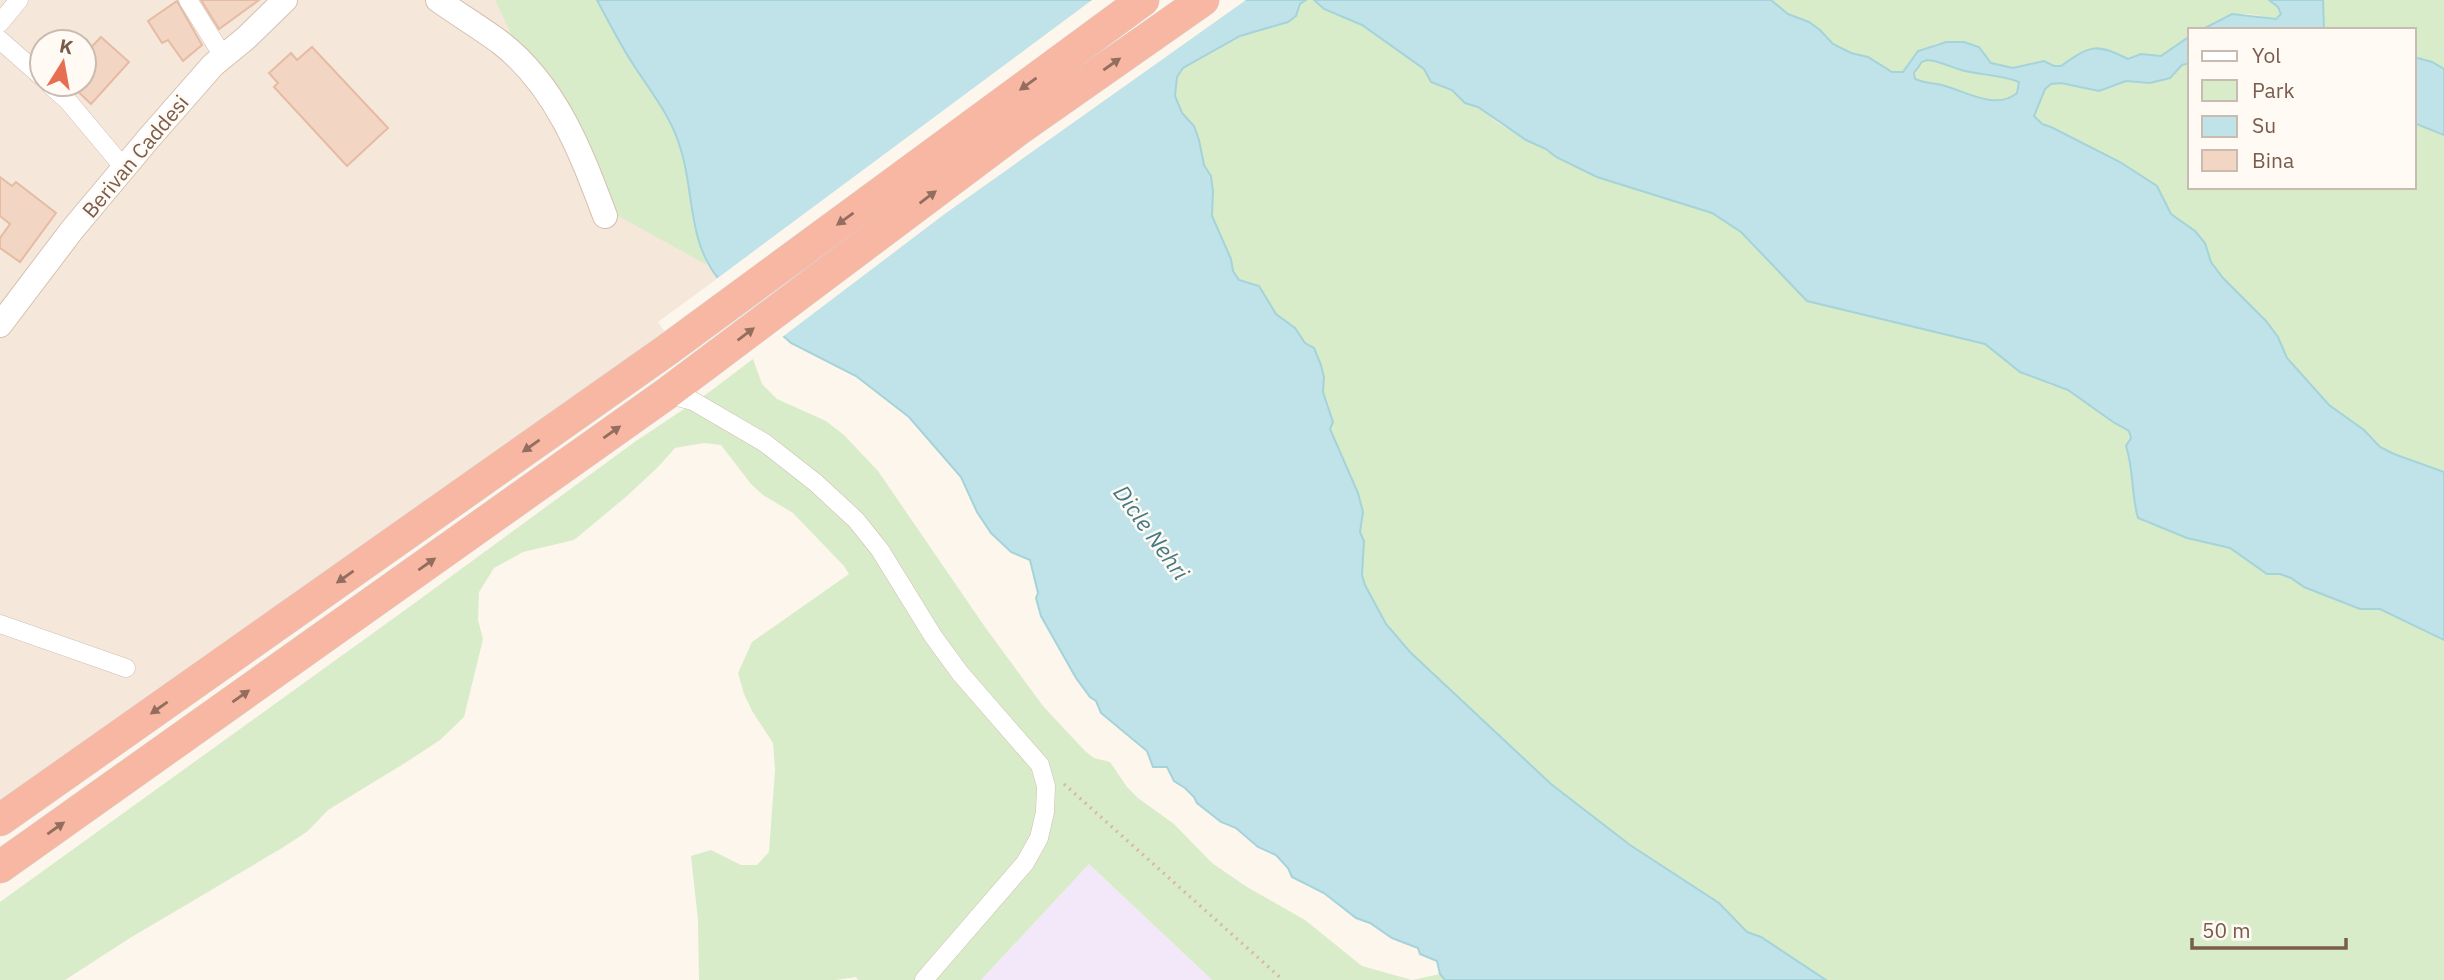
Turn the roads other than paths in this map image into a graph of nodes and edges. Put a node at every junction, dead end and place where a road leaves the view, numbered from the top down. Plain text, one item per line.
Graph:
1 (19, 0) edge
2 (188, 0) edge
3 (285, 0) edge
4 (438, 0) edge
5 (1143, 0) edge
6 (1203, 0) edge
7 (0, 23) edge
8 (3, 49) edge
9 (223, 56) junction
10 (28, 67) edge
11 (65, 98) edge
12 (124, 168) junction
13 (605, 216) dead end
14 (0, 325) edge
15 (666, 394) junction
16 (0, 624) edge
17 (126, 668) dead end
18 (0, 820) edge
19 (0, 867) edge
20 (924, 980) edge

1 - 7 street
2 - 9 street
3 - 9 street, Berivan Caddesi
4 - 13 street
5 -> 18 highway
15 -> 6 highway
8 - 10 street
9 - 12 street, Berivan Caddesi
11 - 12 street
12 - 14 street, Berivan Caddesi
19 -> 15 highway
15 - 20 street
16 - 17 street

